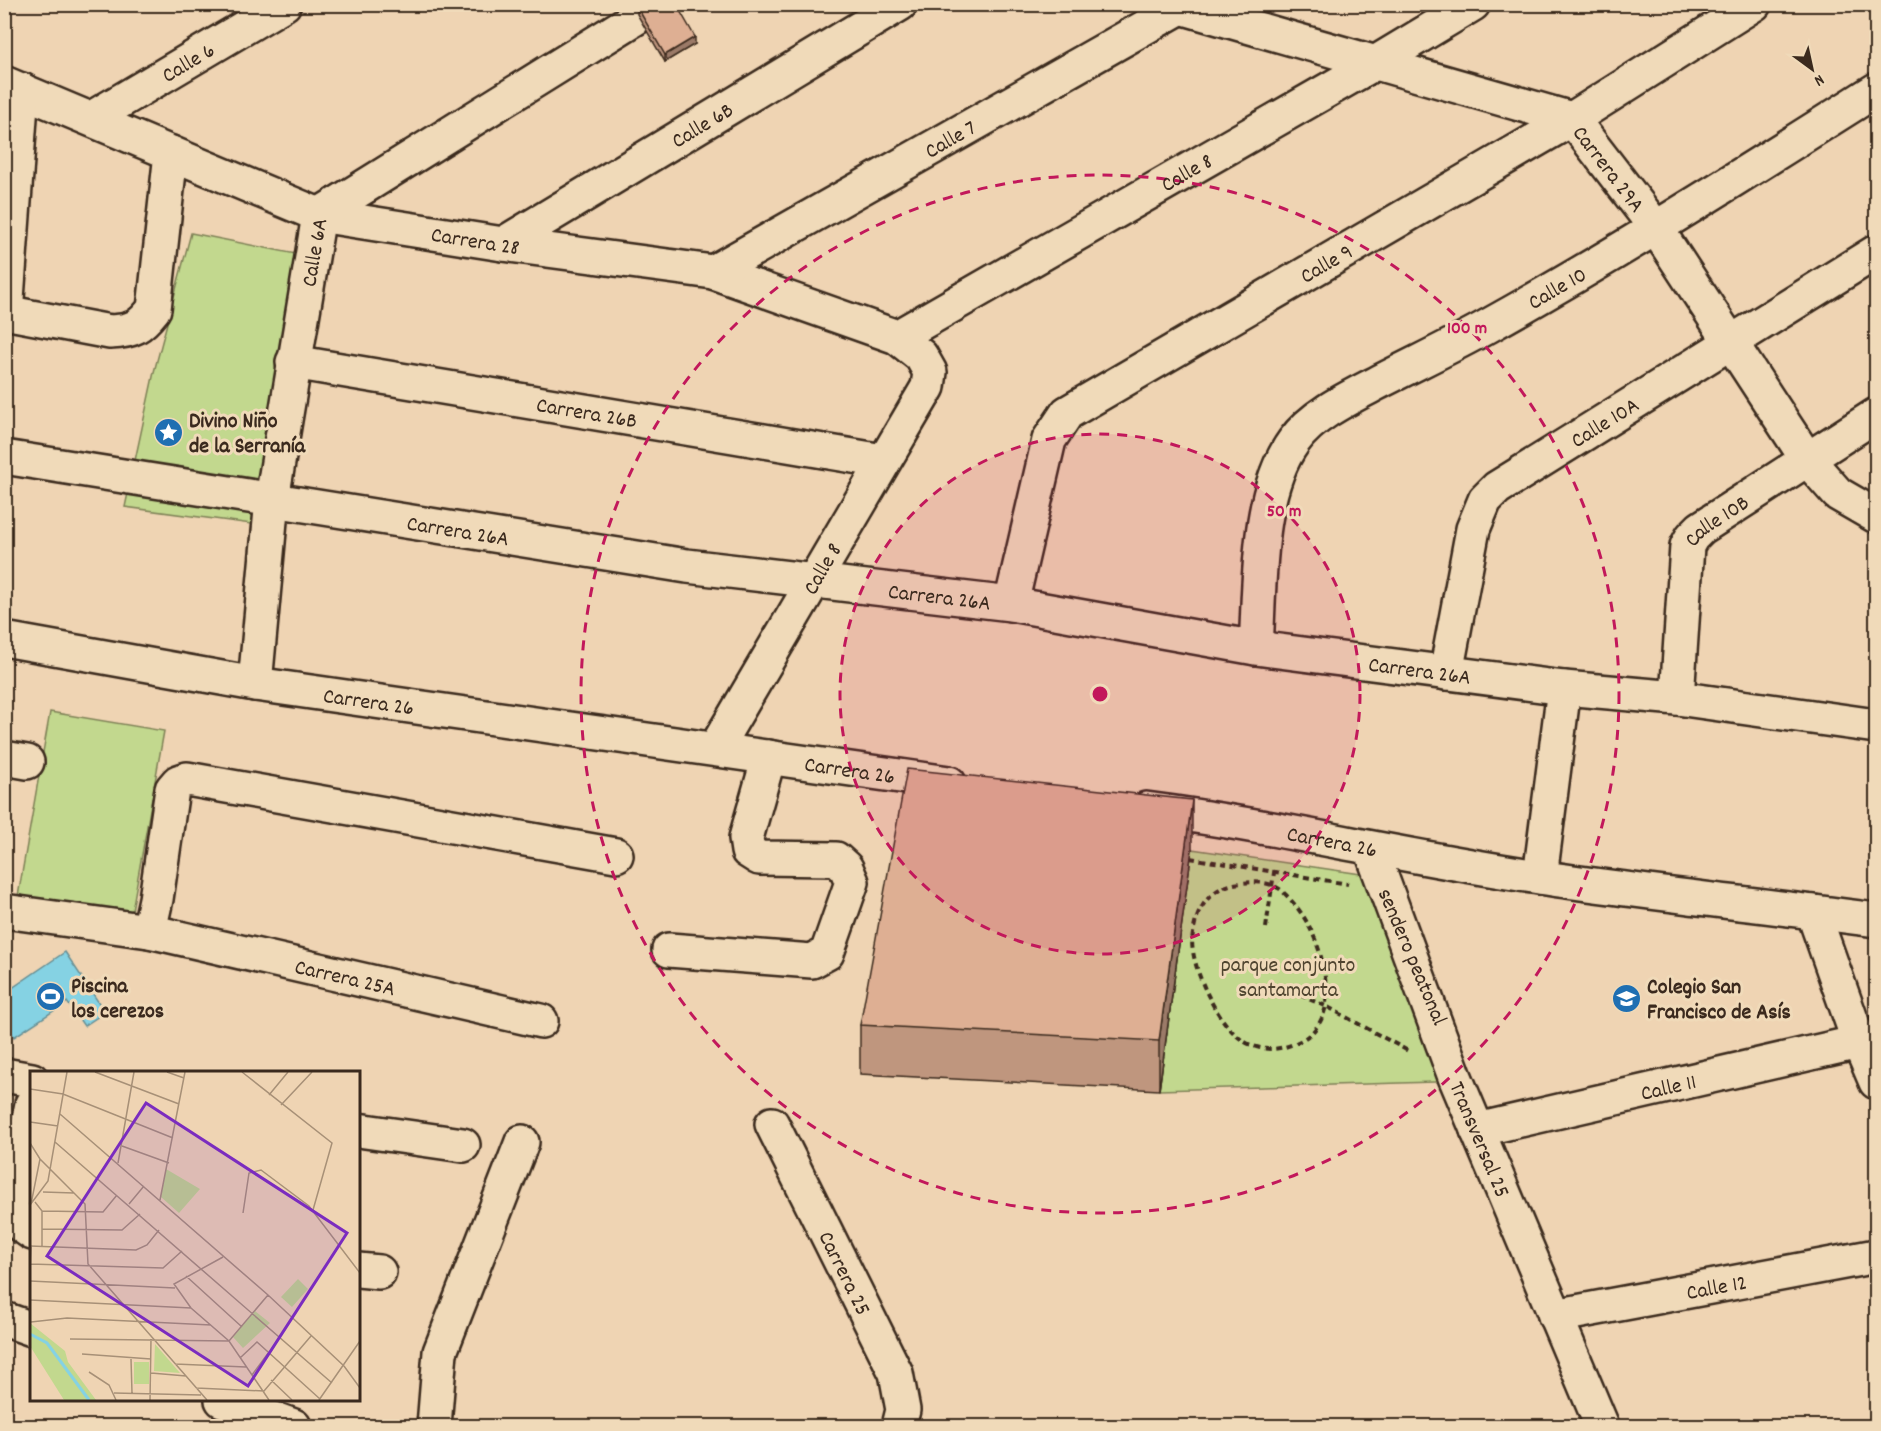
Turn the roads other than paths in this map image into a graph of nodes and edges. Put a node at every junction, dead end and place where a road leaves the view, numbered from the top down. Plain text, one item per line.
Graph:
1 (284, 4) edge
2 (658, 4) edge
3 (900, 4) edge
4 (1473, 4) edge
5 (1754, 4) edge
6 (1179, 6) edge
7 (1376, 63) junction
8 (13, 86) edge
9 (1876, 90) edge
10 (92, 118) junction
11 (1572, 118) junction
12 (171, 153) junction
13 (319, 215) junction
14 (1656, 228) junction
15 (503, 244) junction
16 (1876, 252) edge
17 (713, 272) junction
18 (5, 313) edge
19 (897, 337) junction
20 (1731, 343) junction
21 (293, 362) junction
22 (928, 387) joint
23 (1876, 415) edge
24 (4, 457) edge
25 (1807, 459) junction
26 (883, 461) junction
27 (272, 499) junction
28 (1876, 516) edge
29 (813, 582) junction
30 (1011, 604) junction
31 (4, 639) edge
32 (1256, 648) junction
33 (1446, 673) junction
34 (255, 684) junction
35 (1564, 688) junction
36 (1677, 698) junction
37 (1876, 726) edge
38 (715, 749) junction
39 (769, 757) junction
40 (980, 787) edge
41 (1121, 805) edge
42 (1371, 849) junction
43 (616, 855) dead end
44 (1540, 877) junction
45 (4, 910) edge
46 (1814, 912) junction
47 (1876, 920) edge
48 (149, 931) junction
49 (669, 950) dead end
50 (541, 1021) dead end
51 (1859, 1042) junction
52 (4, 1076) edge
53 (30, 1080) edge
54 (1876, 1082) edge
55 (30, 1114) edge
56 (772, 1124) dead end
57 (360, 1130) edge
58 (1477, 1130) junction
59 (522, 1142) dead end
60 (463, 1145) dead end
61 (30, 1232) edge
62 (1876, 1256) edge
63 (1555, 1316) junction
64 (4, 1319) edge
65 (30, 1328) edge
66 (225, 1401) edge
67 (294, 1426) edge
68 (434, 1426) edge
69 (899, 1426) edge
70 (1602, 1426) edge

1 - 10 street, Calle 6
2 - 13 street, Calle 6A
3 - 15 street, Calle 6B
4 - 7 street, Calle 8
5 - 11 street, Calle 9
6 - 7 street, Carrera 29A
6 - 17 street, Calle 7
7 - 11 street, Carrera 29A
7 - 19 street, Calle 8
8 - 10 street, Carrera 28
8 - 18 street
9 - 14 street, Calle 10
10 - 12 street, Carrera 28
11 - 14 street, Carrera 29A
11 - 30 street, Calle 9
12 - 13 street, Carrera 28
12 - 18 street
13 - 15 street, Carrera 28
13 - 21 street, Calle 6A
14 - 20 street, Carrera 29A
14 - 32 street, Calle 10
15 - 17 street, Carrera 28
16 - 20 street, Calle 10A
17 - 19 street, Carrera 28
19 - 22 street, Carrera 28
20 - 25 street, Carrera 29A
20 - 33 street, Calle 10A
21 - 26 street, Carrera 26B
21 - 27 street, Calle 6A
22 - 26 street, Calle 8
23 - 25 street, Calle 10B
24 - 27 street, Carrera 26A
25 - 28 street, Carrera 29A
25 - 36 street, Calle 10B
26 - 29 street, Calle 8
27 - 29 street, Carrera 26A
27 - 34 street, Calle 6A
29 - 30 street, Carrera 26A
29 - 38 street, Calle 8
30 - 32 street, Carrera 26A
31 - 34 street, Carrera 26
32 - 33 street, Carrera 26A
33 - 35 street, Carrera 26A
34 - 38 street, Carrera 26
35 - 36 street, Carrera 26A
35 - 44 street
36 - 37 street, Carrera 26A
38 - 39 street, Carrera 26
39 - 40 street, Carrera 26
39 - 49 street
41 - 42 street, Carrera 26
42 - 44 street, Carrera 26
42 - 58 street, Transversal 25
43 - 48 street
44 - 46 street, Carrera 26
45 - 48 street, Carrera 25A
46 - 47 street, Carrera 26
46 - 51 street
48 - 50 street, Carrera 25A
51 - 54 street
51 - 58 street, Calle 11
52 - 53 street
55 - 61 street
56 - 69 street, Carrera 25
57 - 60 street
58 - 63 street, Transversal 25
59 - 68 street
62 - 63 street, Calle 12
63 - 70 street, Transversal 25
64 - 65 street
66 - 67 street

